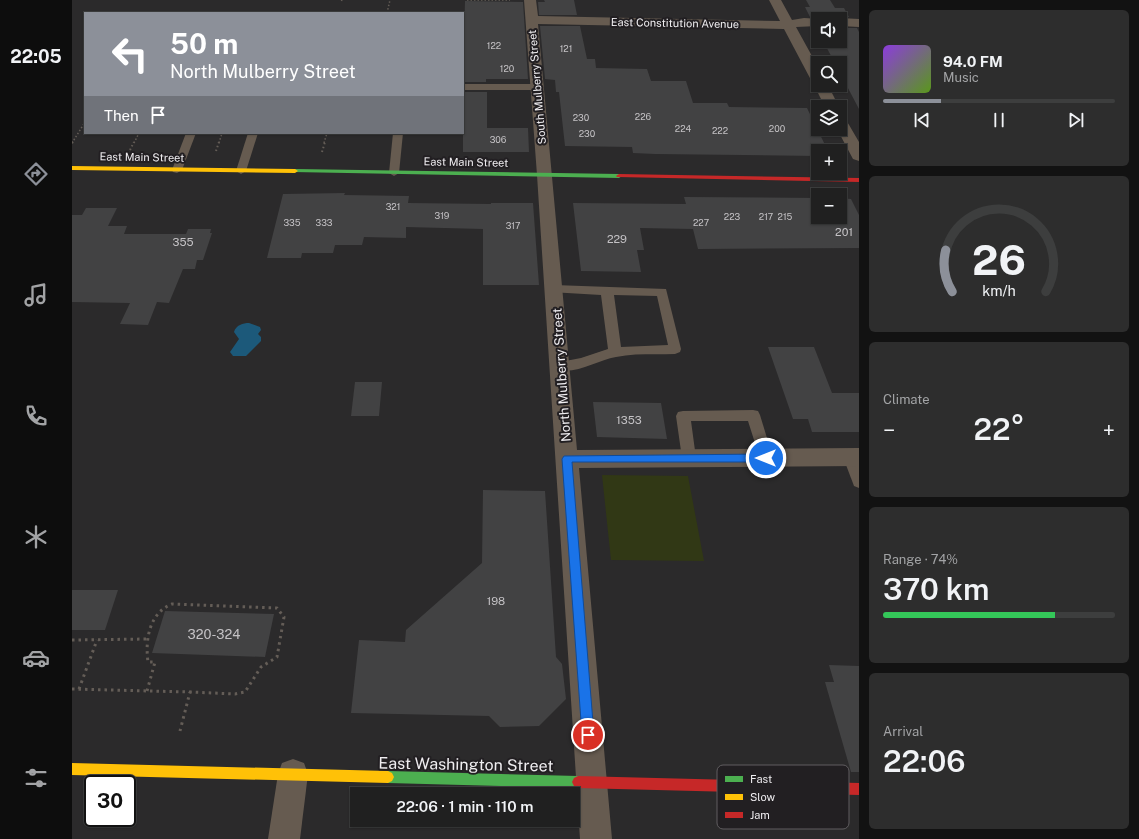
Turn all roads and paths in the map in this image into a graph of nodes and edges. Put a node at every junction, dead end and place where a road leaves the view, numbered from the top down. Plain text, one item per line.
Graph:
1 (390, 0) edge
2 (468, 0) edge
3 (514, 0) edge
4 (530, 0) edge
5 (775, 0) edge
6 (387, 12) edge
7 (532, 20) junction
8 (811, 22) edge
9 (847, 22) edge
10 (859, 23) edge
11 (788, 25) junction
12 (811, 67) edge
13 (464, 87) edge
14 (537, 87) junction
15 (84, 124) edge
16 (138, 134) edge
17 (191, 134) edge
18 (222, 134) edge
19 (253, 134) edge
20 (327, 134) edge
21 (398, 134) edge
22 (847, 134) edge
23 (72, 143) edge
24 (130, 150) dead end
25 (216, 151) dead end
26 (322, 152) dead end
27 (859, 156) edge
28 (72, 168) edge
29 (177, 170) junction
30 (241, 171) junction
31 (394, 173) junction
32 (545, 175) junction
33 (859, 180) edge
34 (554, 290) junction
35 (607, 290) junction
36 (615, 352) junction
37 (560, 366) junction
38 (854, 457) edge
39 (689, 458) junction
40 (766, 458) junction
41 (567, 459) junction
42 (859, 482) edge
43 (148, 639) junction
44 (72, 640) edge
45 (98, 640) junction
46 (72, 689) edge
47 (79, 689) junction
48 (147, 691) junction
49 (190, 692) junction
50 (180, 731) dead end
51 (72, 769) edge
52 (293, 774) junction
53 (592, 782) junction
54 (717, 785) edge
55 (849, 789) edge
56 (859, 789) edge
57 (284, 839) edge
58 (596, 839) edge

1 - 6 path
2 - 3 path
4 - 7 street, South Mulberry Street
5 - 11 street
7 - 11 street, East Constitution Avenue
7 - 14 street, South Mulberry Street
8 - 11 street, East Constitution Avenue
9 - 10 street
11 - 12 street
13 - 14 lane
14 - 32 street, South Mulberry Street
15 - 23 path
16 - 24 path
17 - 29 lane
18 - 25 path
19 - 30 lane
20 - 26 path
21 - 31 lane
22 - 27 street
28 - 29 main road, East Main Street
29 - 30 main road, East Main Street
30 - 31 main road, East Main Street
31 - 32 main road, East Main Street
32 - 33 main road, East Main Street
32 - 34 street, North Mulberry Street
34 - 35 lane
34 - 37 street, North Mulberry Street
35 - 36 lane
35 - 36 lane
36 - 37 lane
37 - 41 street, North Mulberry Street
38 - 40 street
38 - 42 lane
39 - 40 street
39 - 40 lane
39 - 41 street
41 - 53 street, North Mulberry Street
43 - 45 path
43 - 48 path
43 - 49 path
44 - 45 path
45 - 47 path
46 - 47 path
47 - 48 path
48 - 49 path
49 - 50 path
51 - 52 main road, East Washington Street
52 - 53 main road, East Washington Street
52 - 57 street
53 - 54 main road, East Washington Street
53 - 58 street, North Mulberry Street
55 - 56 main road, East Washington Street

